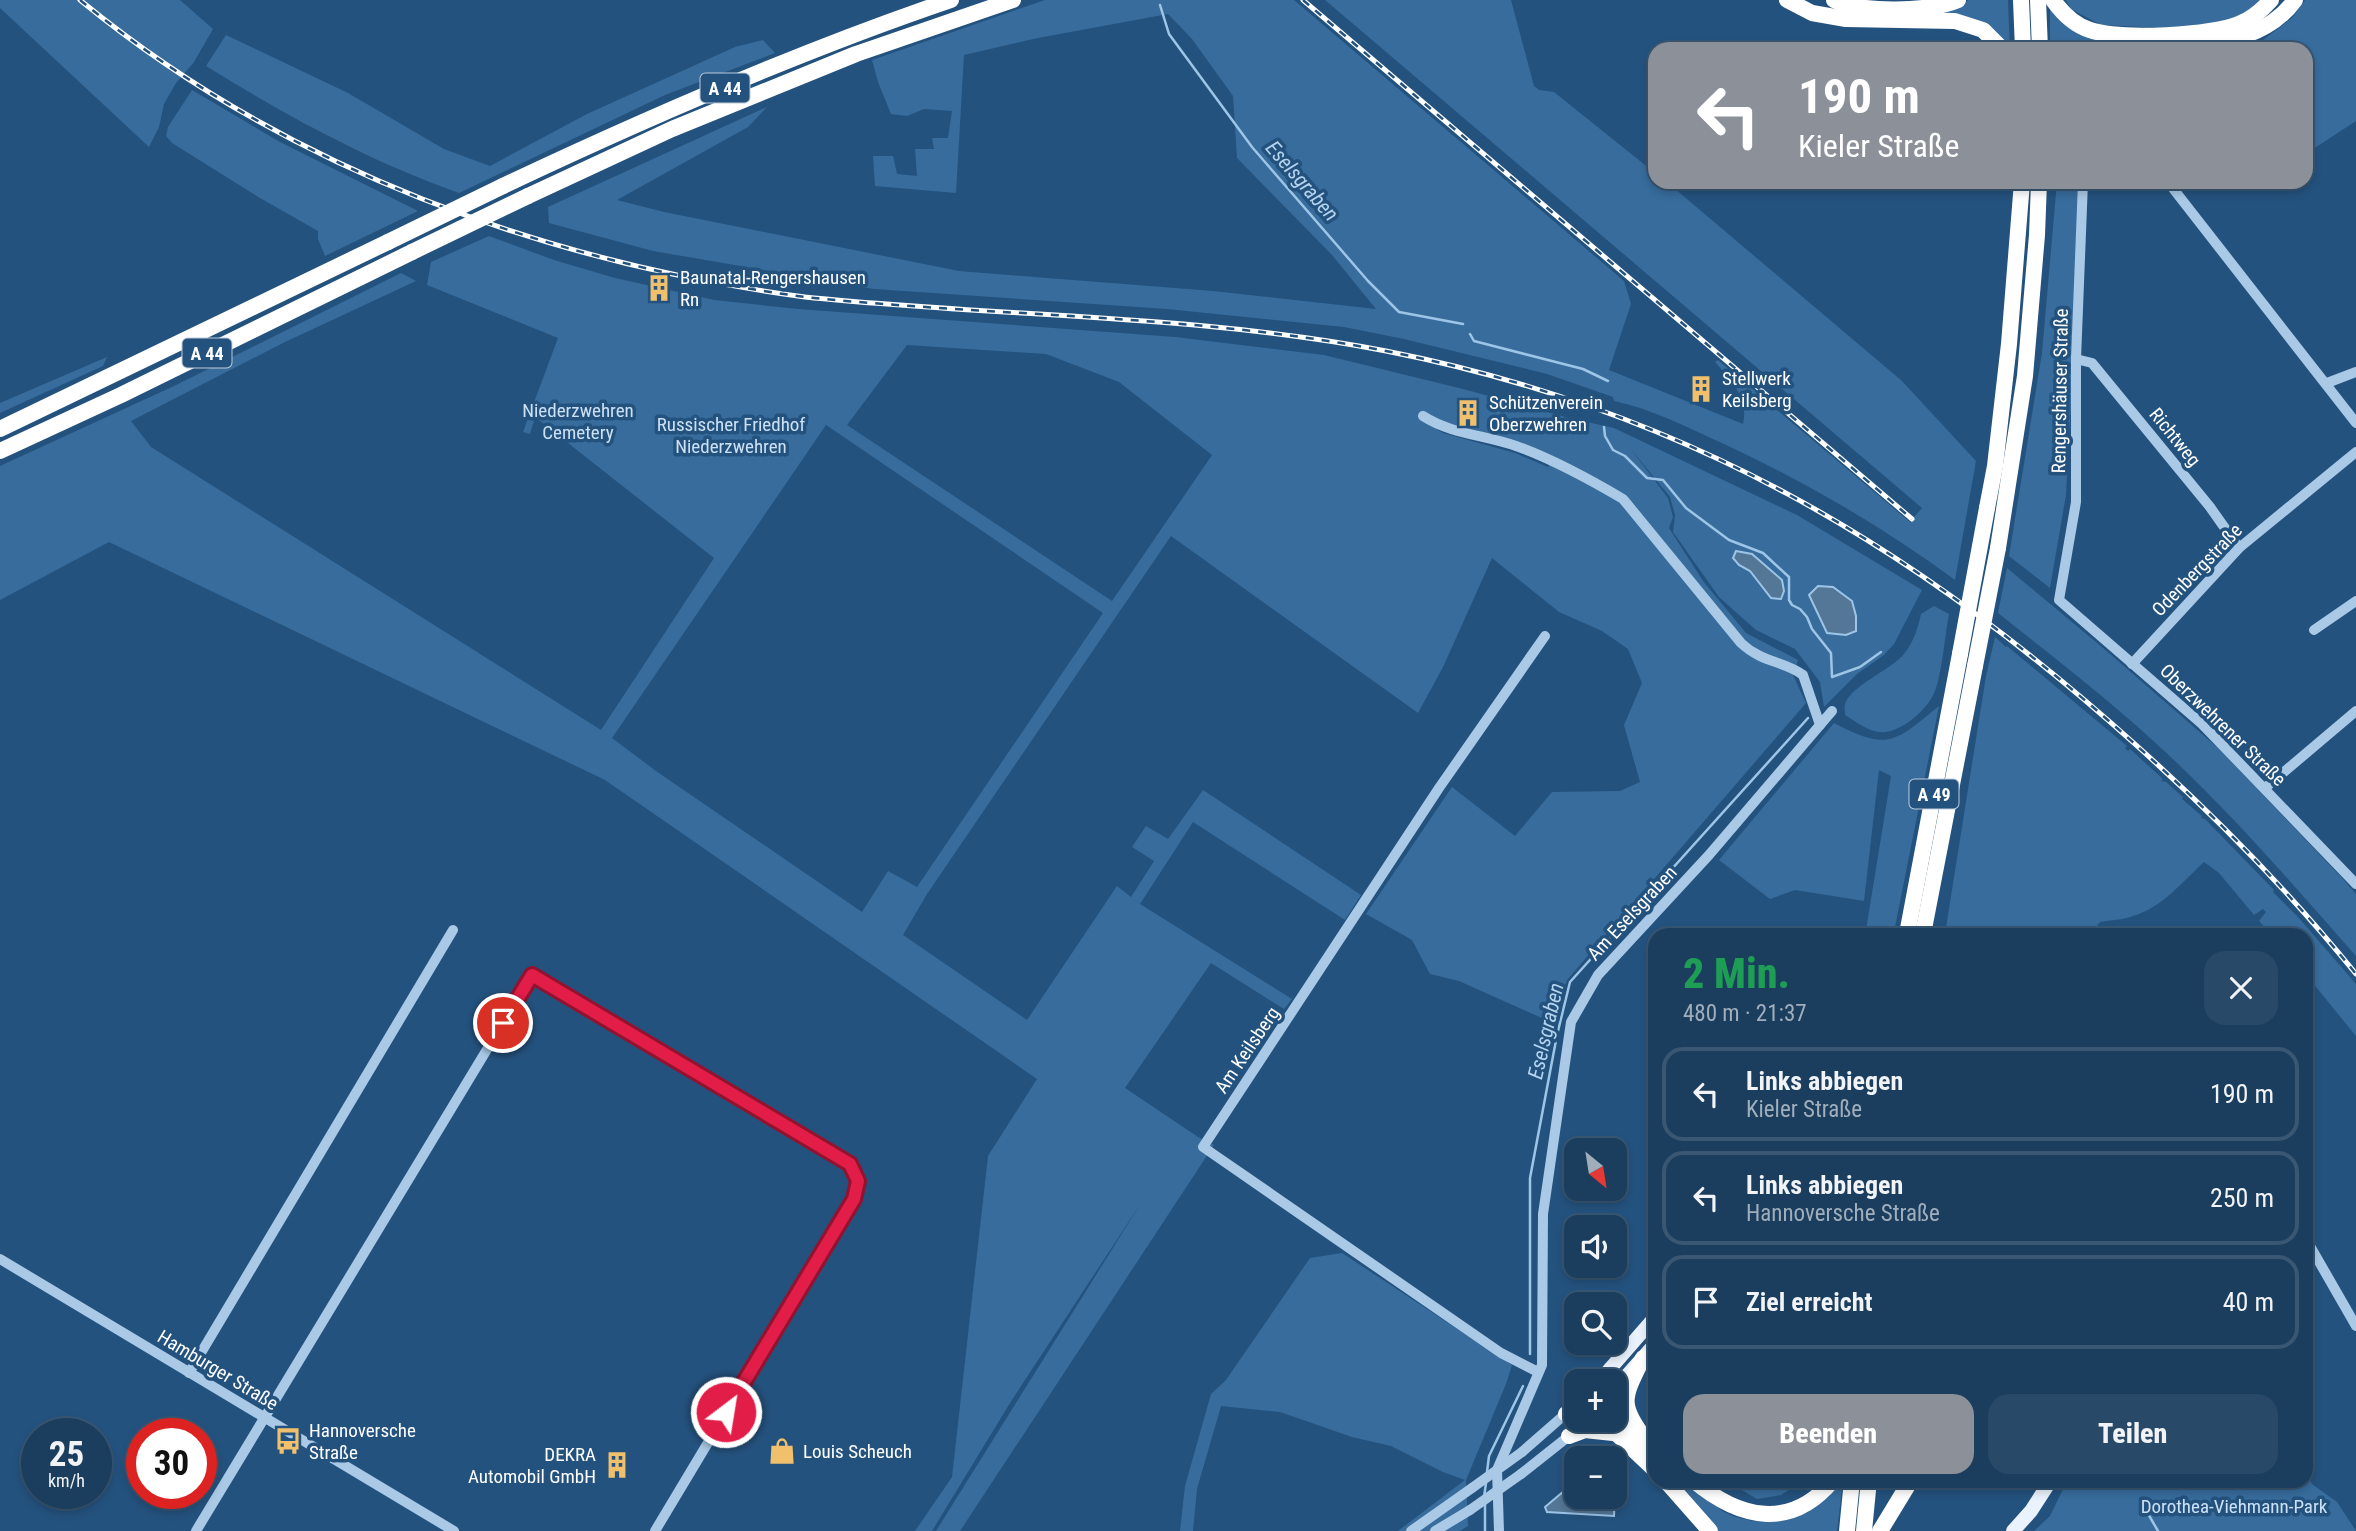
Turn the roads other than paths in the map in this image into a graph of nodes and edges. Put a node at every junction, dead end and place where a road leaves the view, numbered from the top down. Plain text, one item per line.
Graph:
1 (951, 0) edge
2 (1013, 0) edge
3 (1787, 0) edge
4 (1833, 0) edge
5 (1958, 0) edge
6 (2021, 0) edge
7 (2038, 0) edge
8 (2053, 0) edge
9 (2271, 0) edge
10 (2295, 0) edge
11 (1995, 42) edge
12 (2023, 42) edge
13 (2040, 42) edge
14 (2218, 42) edge
15 (2021, 189) edge
16 (2039, 189) edge
17 (2046, 189) edge
18 (2083, 189) edge
19 (2174, 189) edge
20 (2037, 235) junction
21 (2076, 359) junction
22 (2356, 372) edge
23 (2327, 383) junction
24 (1423, 416) dead end
25 (2356, 423) edge
26 (0, 429) edge
27 (0, 451) edge
28 (2356, 452) edge
29 (2239, 548) junction
30 (2059, 600) joint
31 (2356, 601) edge
32 (2314, 630) dead end
33 (1545, 636) dead end
34 (2132, 664) junction
35 (1832, 711) dead end
36 (2356, 711) edge
37 (1820, 725) junction
38 (2265, 788) junction
39 (2356, 884) edge
40 (1908, 928) edge
41 (1926, 928) edge
42 (453, 930) dead end
43 (2313, 1251) edge
44 (0, 1259) edge
45 (1648, 1326) edge
46 (2356, 1326) edge
47 (1648, 1353) edge
48 (1643, 1359) junction
49 (1610, 1369) edge
50 (189, 1373) junction
51 (1538, 1373) junction
52 (1627, 1376) edge
53 (1564, 1417) edge
54 (264, 1418) junction
55 (1627, 1426) edge
56 (1573, 1432) edge
57 (1613, 1433) joint
58 (1569, 1436) junction
59 (1648, 1442) edge
60 (1648, 1444) edge
61 (1648, 1464) edge
62 (1672, 1488) edge
63 (1703, 1488) edge
64 (1827, 1488) edge
65 (1851, 1488) edge
66 (1868, 1488) edge
67 (1906, 1488) edge
68 (2046, 1488) edge
69 (196, 1531) edge
70 (454, 1531) edge
71 (655, 1531) edge
72 (1411, 1531) edge
73 (1435, 1531) edge
74 (1499, 1531) edge
75 (1710, 1531) edge
76 (1847, 1531) edge
77 (1864, 1531) edge
78 (1880, 1531) edge
79 (2013, 1531) edge

1 - 26 highway, A 44, bridge
2 - 27 highway, A 44, bridge
3 - 11 highway
4 - 5 highway
6 - 12 highway
7 - 13 highway
8 - 9 highway
10 - 14 highway
15 - 40 highway, A 49, bridge
16 - 20 highway, A 49
17 - 20 highway
18 - 21 street, Rengershäuser Straße
19 - 23 street
20 - 41 highway, A 49, bridge
21 - 29 street, Richtweg
21 - 30 street, Rengershäuser Straße
22 - 23 street
23 - 25 street
24 - 37 street
28 - 29 street, Odenbergstraße
29 - 34 street, Odenbergstraße
30 - 34 street, Oberzwehrener Straße
31 - 32 street
33 - 51 street, Am Keilsberg
34 - 38 street, Oberzwehrener Straße
35 - 37 street, Am Eselsgraben
36 - 38 street
37 - 51 street, Am Eselsgraben
38 - 39 street, Oberzwehrener Straße
42 - 50 street
43 - 46 street
44 - 50 street, Hamburger Straße
45 - 49 main road
47 - 48 main road
48 - 52 main road
48 - 59 highway
50 - 54 street, Hamburger Straße
51 - 74 street, Am Eselsgraben
53 - 72 street, bridge
54 - 69 street
54 - 70 street, Hamburger Straße
54 - 71 street
55 - 60 highway
56 - 58 street
57 - 58 highway
57 - 61 highway
58 - 73 street, bridge
62 - 75 highway
63 - 64 highway
65 - 76 highway
66 - 77 highway
67 - 78 highway
68 - 79 main road

